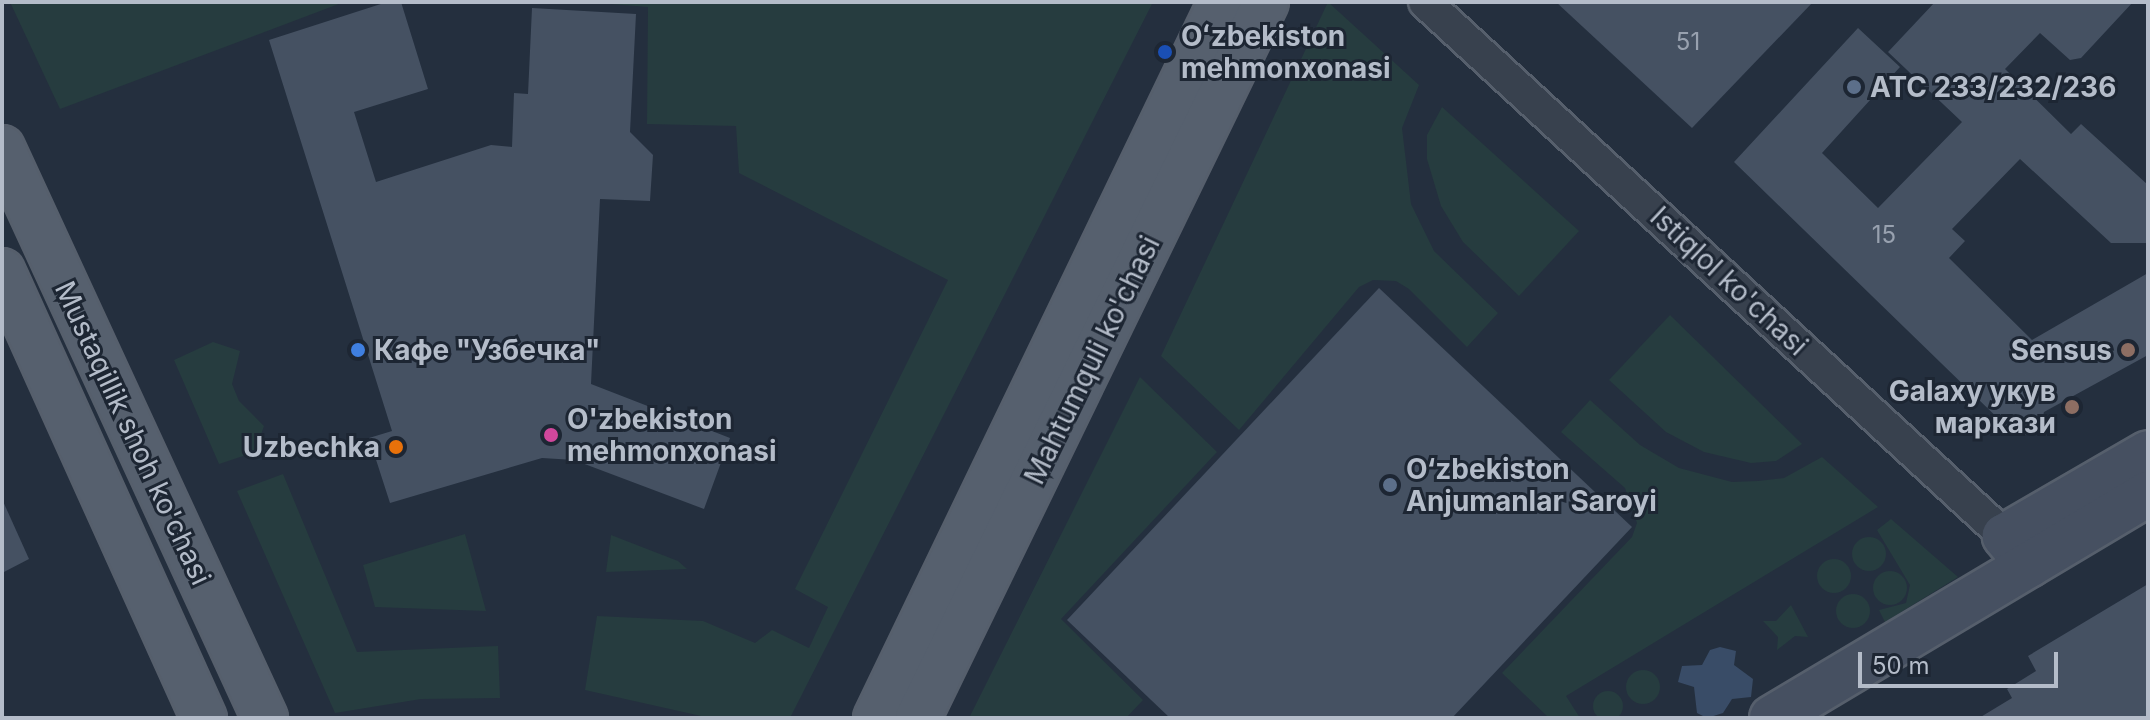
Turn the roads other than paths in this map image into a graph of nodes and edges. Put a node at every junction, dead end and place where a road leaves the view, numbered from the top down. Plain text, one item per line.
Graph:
1 (1221, 2) edge
2 (1266, 2) edge
3 (1425, 2) edge
4 (2, 148) edge
5 (2, 271) edge
6 (2148, 453) edge
7 (2148, 494) edge
8 (2017, 550) junction
9 (204, 718) edge
10 (265, 718) edge
11 (876, 718) edge
12 (918, 718) edge
13 (1772, 718) edge

1 - 11 main road, Mahtumquli ko'chasi
2 - 12 main road, Mahtumquli ko'chasi
3 - 8 street, Istiqlol ko'chasi
4 - 10 main road, Mustaqillik shoh ko'chasi
5 - 9 main road, Mustaqillik shoh ko'chasi
6 - 8 street
7 - 8 street
8 - 13 street

